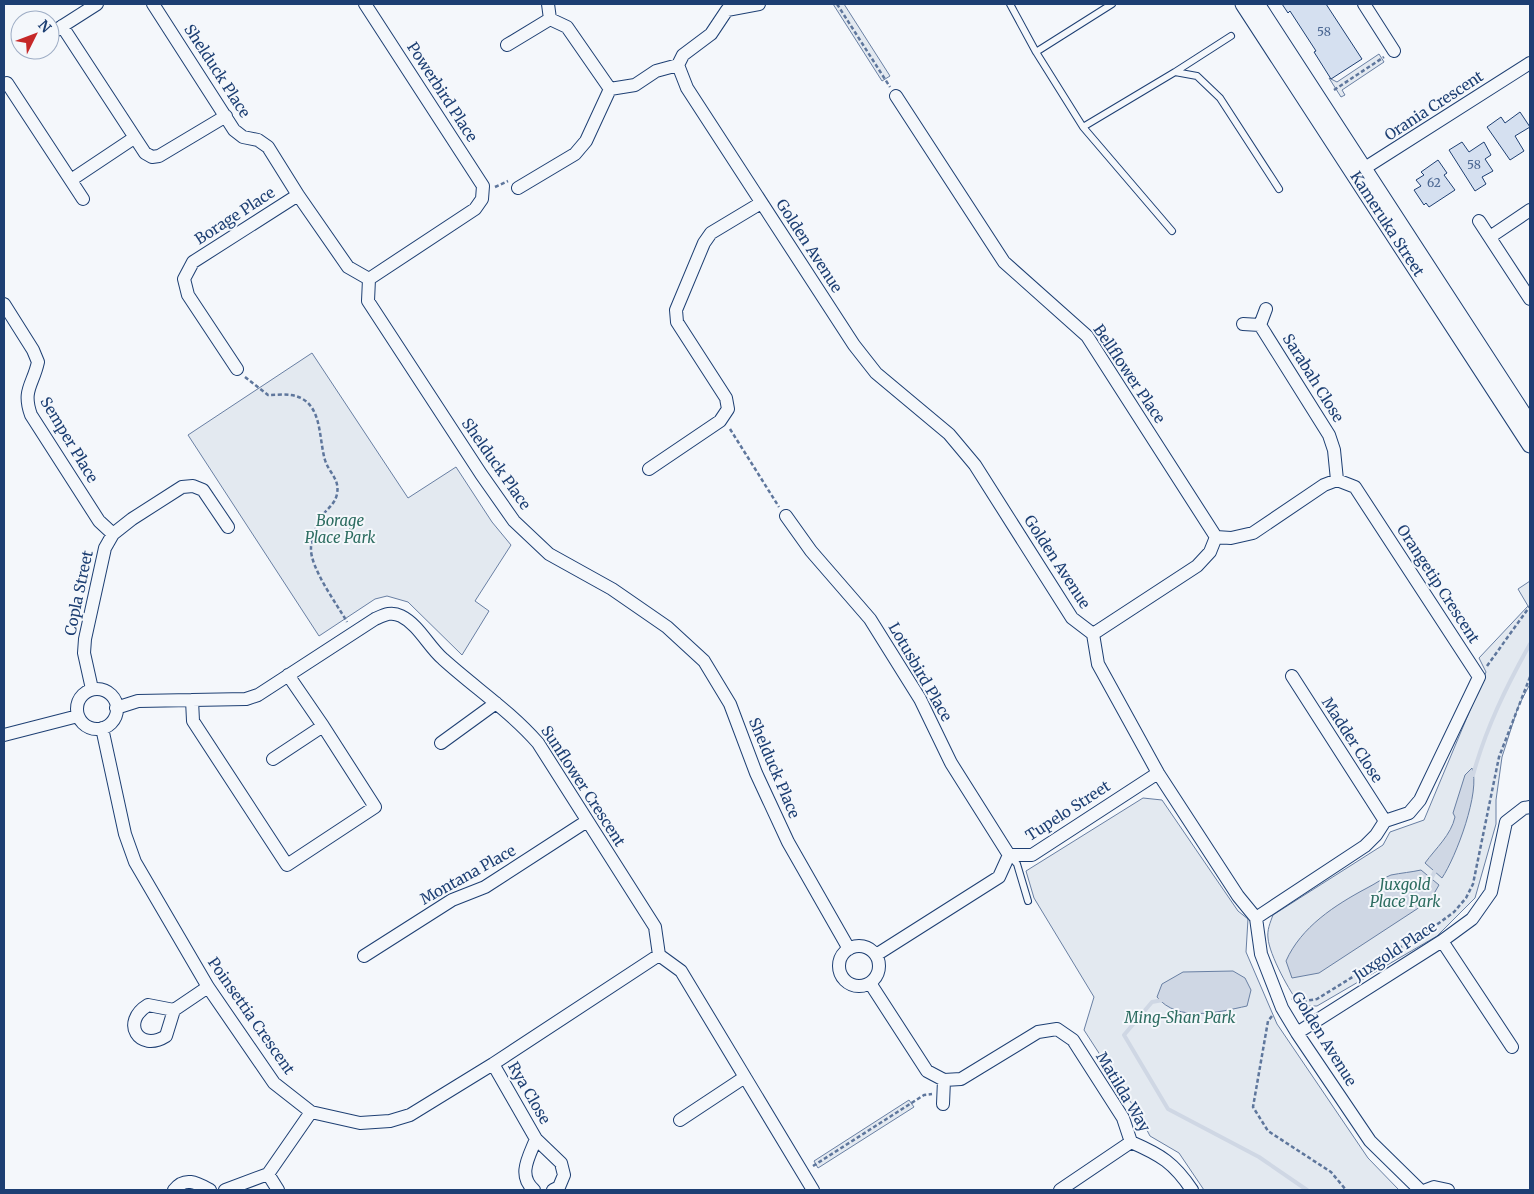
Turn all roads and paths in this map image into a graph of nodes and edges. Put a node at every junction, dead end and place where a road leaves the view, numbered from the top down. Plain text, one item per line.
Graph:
1 (153, 4) edge
2 (365, 4) edge
3 (548, 4) edge
4 (759, 4) edge
5 (837, 4) edge
6 (1010, 4) edge
7 (1112, 4) edge
8 (1243, 4) edge
9 (1257, 4) edge
10 (1364, 4) edge
11 (91, 5) edge
12 (725, 7) edge
13 (550, 19) junction
14 (62, 26) joint
15 (1231, 36) dead end
16 (507, 45) dead end
17 (1394, 51) joint
18 (1036, 52) junction
19 (1530, 63) edge
20 (678, 65) junction
21 (1175, 72) junction
22 (7, 83) dead end
23 (610, 90) junction
24 (1334, 90) dead end
25 (896, 96) joint
26 (226, 116) junction
27 (1083, 127) junction
28 (134, 138) junction
29 (1360, 172) junction
30 (71, 180) junction
31 (483, 186) junction
32 (518, 188) joint
33 (1279, 189) dead end
34 (298, 195) junction
35 (83, 199) dead end
36 (761, 203) junction
37 (1530, 210) edge
38 (1479, 221) dead end
39 (1172, 231) dead end
40 (1490, 237) junction
41 (369, 279) junction
42 (1530, 299) edge
43 (4, 304) edge
44 (1266, 309) dead end
45 (1243, 324) dead end
46 (1260, 325) junction
47 (237, 369) joint
48 (720, 421) junction
49 (1530, 424) edge
50 (1530, 445) edge
51 (649, 468) dead end
52 (1337, 480) junction
53 (786, 516) joint
54 (228, 527) dead end
55 (113, 534) junction
56 (1216, 537) junction
57 (1530, 606) edge
58 (348, 623) dead end
59 (1093, 634) junction
60 (288, 675) junction
61 (1292, 676) dead end
62 (1479, 676) junction
63 (1530, 677) edge
64 (92, 690) junction
65 (192, 700) junction
66 (496, 704) junction
67 (116, 708) junction
68 (78, 716) junction
69 (323, 726) junction
70 (102, 728) junction
71 (4, 735) edge
72 (441, 743) dead end
73 (273, 758) dead end
74 (1158, 773) junction
75 (1530, 807) edge
76 (587, 821) junction
77 (1385, 821) junction
78 (1009, 855) junction
79 (1028, 901) dead end
80 (1256, 918) junction
81 (1442, 941) junction
82 (849, 949) junction
83 (659, 955) junction
84 (364, 956) dead end
85 (876, 956) junction
86 (870, 984) junction
87 (208, 987) junction
88 (1291, 1000) dead end
89 (174, 1010) dead end
90 (1274, 1015) dead end
91 (1297, 1033) junction
92 (1512, 1046) dead end
93 (493, 1064) junction
94 (745, 1077) junction
95 (943, 1092) junction
96 (311, 1112) junction
97 (680, 1120) dead end
98 (536, 1139) junction
99 (1131, 1142) junction
100 (803, 1172) junction
101 (268, 1174) junction
102 (174, 1190) edge
103 (210, 1190) edge
104 (225, 1190) edge
105 (278, 1190) edge
106 (534, 1190) edge
107 (553, 1190) edge
108 (813, 1190) edge
109 (1060, 1190) edge
110 (1192, 1190) edge
111 (1346, 1190) edge
112 (1420, 1190) edge
113 (1426, 1190) edge
114 (1448, 1190) edge

1 - 26 street, Shelduck Place
2 - 31 street, Powerbird Place
3 - 13 street
4 - 12 street
5 - 25 path
6 - 18 lane
7 - 18 lane
8 - 29 street, Kameruka Street
9 - 29 street, Kameruka Street
10 - 17 street
11 - 14 street
12 - 20 street
13 - 16 street
13 - 23 street
14 - 28 street
15 - 21 lane
17 - 24 path
18 - 27 lane
19 - 29 street, Orania Crescent
20 - 23 street
20 - 36 street, Golden Avenue
21 - 27 lane
21 - 33 lane
22 - 30 street
23 - 32 street
25 - 56 street, Bellflower Place
26 - 28 street
26 - 34 street, Shelduck Place
27 - 39 lane
28 - 30 street
29 - 49 street, Kameruka Street
29 - 50 street, Kameruka Street
30 - 35 street
31 - 32 path
31 - 41 street
34 - 41 street, Shelduck Place
34 - 47 street, Borage Place
36 - 48 street
36 - 59 street, Golden Avenue
37 - 40 street
38 - 40 street
40 - 42 street
41 - 82 street, Shelduck Place
43 - 55 street, Semper Place
44 - 46 street
45 - 46 street
46 - 52 street, Sarabah Close
47 - 58 path
48 - 51 street
48 - 53 path
52 - 56 street
52 - 62 street, Orangetip Crescent
53 - 78 street, Lotusbird Place
54 - 55 street, Copla Street
55 - 64 street, Copla Street
56 - 59 street
57 - 62 path
59 - 74 street
60 - 65 street, Sunflower Crescent
60 - 66 street, Sunflower Crescent
60 - 69 street
61 - 77 street, Madder Close
62 - 77 street
63 - 88 path
64 - 67 street
64 - 68 street
65 - 67 street, Sunflower Crescent
65 - 69 street
66 - 72 street
66 - 76 street, Sunflower Crescent
67 - 70 street
68 - 70 street
68 - 71 street
69 - 73 street
70 - 87 street, Poinsettia Crescent
74 - 78 street, Tupelo Street
74 - 80 street
75 - 81 street, Juxgold Place
76 - 83 street, Sunflower Crescent
76 - 84 street, Montana Place
77 - 80 street
78 - 79 lane
78 - 85 street
80 - 91 street, Golden Avenue
81 - 91 street, Juxgold Place
81 - 92 street
82 - 85 street
82 - 86 street
83 - 93 street, Poinsettia Crescent
83 - 94 street
85 - 86 street
86 - 95 street
87 - 89 street
87 - 96 street, Poinsettia Crescent
90 - 111 path
91 - 112 street, Golden Avenue
93 - 96 street, Poinsettia Crescent
93 - 98 street, Rya Close
94 - 97 street
94 - 100 street
95 - 99 street, Matilda Way
95 - 100 path
96 - 101 street
98 - 106 street, Rya Close
98 - 107 street, Rya Close
99 - 109 street
99 - 110 street, Matilda Way
100 - 108 street
101 - 104 street
101 - 105 street
102 - 103 street
113 - 114 street

